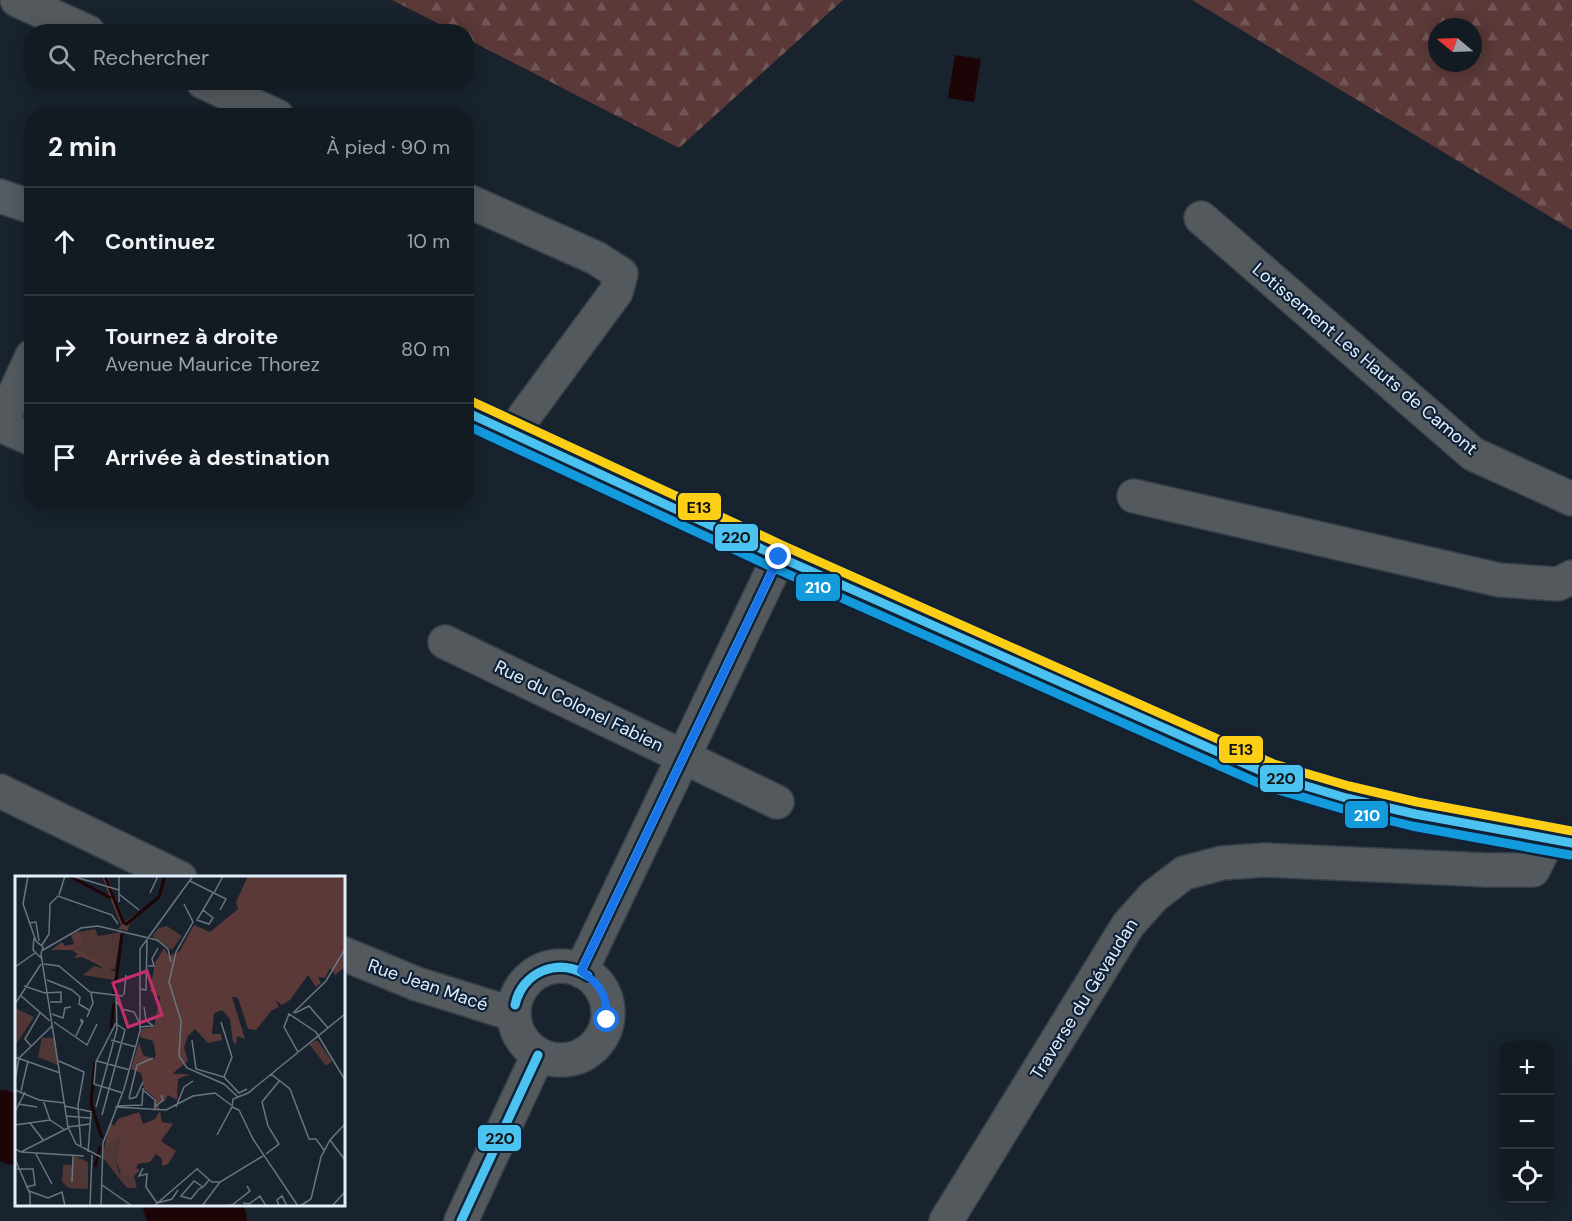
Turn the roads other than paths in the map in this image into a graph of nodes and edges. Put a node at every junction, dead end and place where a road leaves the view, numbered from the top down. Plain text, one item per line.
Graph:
1 (17, 0) edge
2 (70, 24) edge
3 (220, 90) edge
4 (260, 108) edge
5 (0, 196) edge
6 (24, 204) edge
7 (474, 204) edge
8 (1201, 218) dead end
9 (24, 373) edge
10 (474, 416) edge
11 (0, 425) edge
12 (512, 433) junction
13 (24, 436) edge
14 (1134, 496) dead end
15 (1572, 499) edge
16 (779, 557) junction
17 (1572, 577) edge
18 (445, 642) dead end
19 (683, 756) junction
20 (0, 791) edge
21 (777, 801) dead end
22 (1560, 840) edge
23 (176, 876) edge
24 (345, 954) edge
25 (581, 971) junction
26 (513, 1014) junction
27 (538, 1054) junction
28 (461, 1221) edge
29 (946, 1221) edge

1 - 2 street
3 - 4 street
5 - 6 main road
7 - 12 street
8 - 15 street, Lotissement Les Hauts de Camont
9 - 11 street
10 - 12 main road
11 - 13 street
12 - 16 main road
14 - 17 street
16 - 19 street
16 - 22 main road
18 - 19 street, Rue du Colonel Fabien
19 - 21 street, Rue du Colonel Fabien
19 - 25 street
20 - 23 street
22 - 29 street, Traverse du Gévaudan
24 - 26 street, Rue Jean Macé
25 - 26 street
25 - 27 street
26 - 27 street
27 - 28 street

